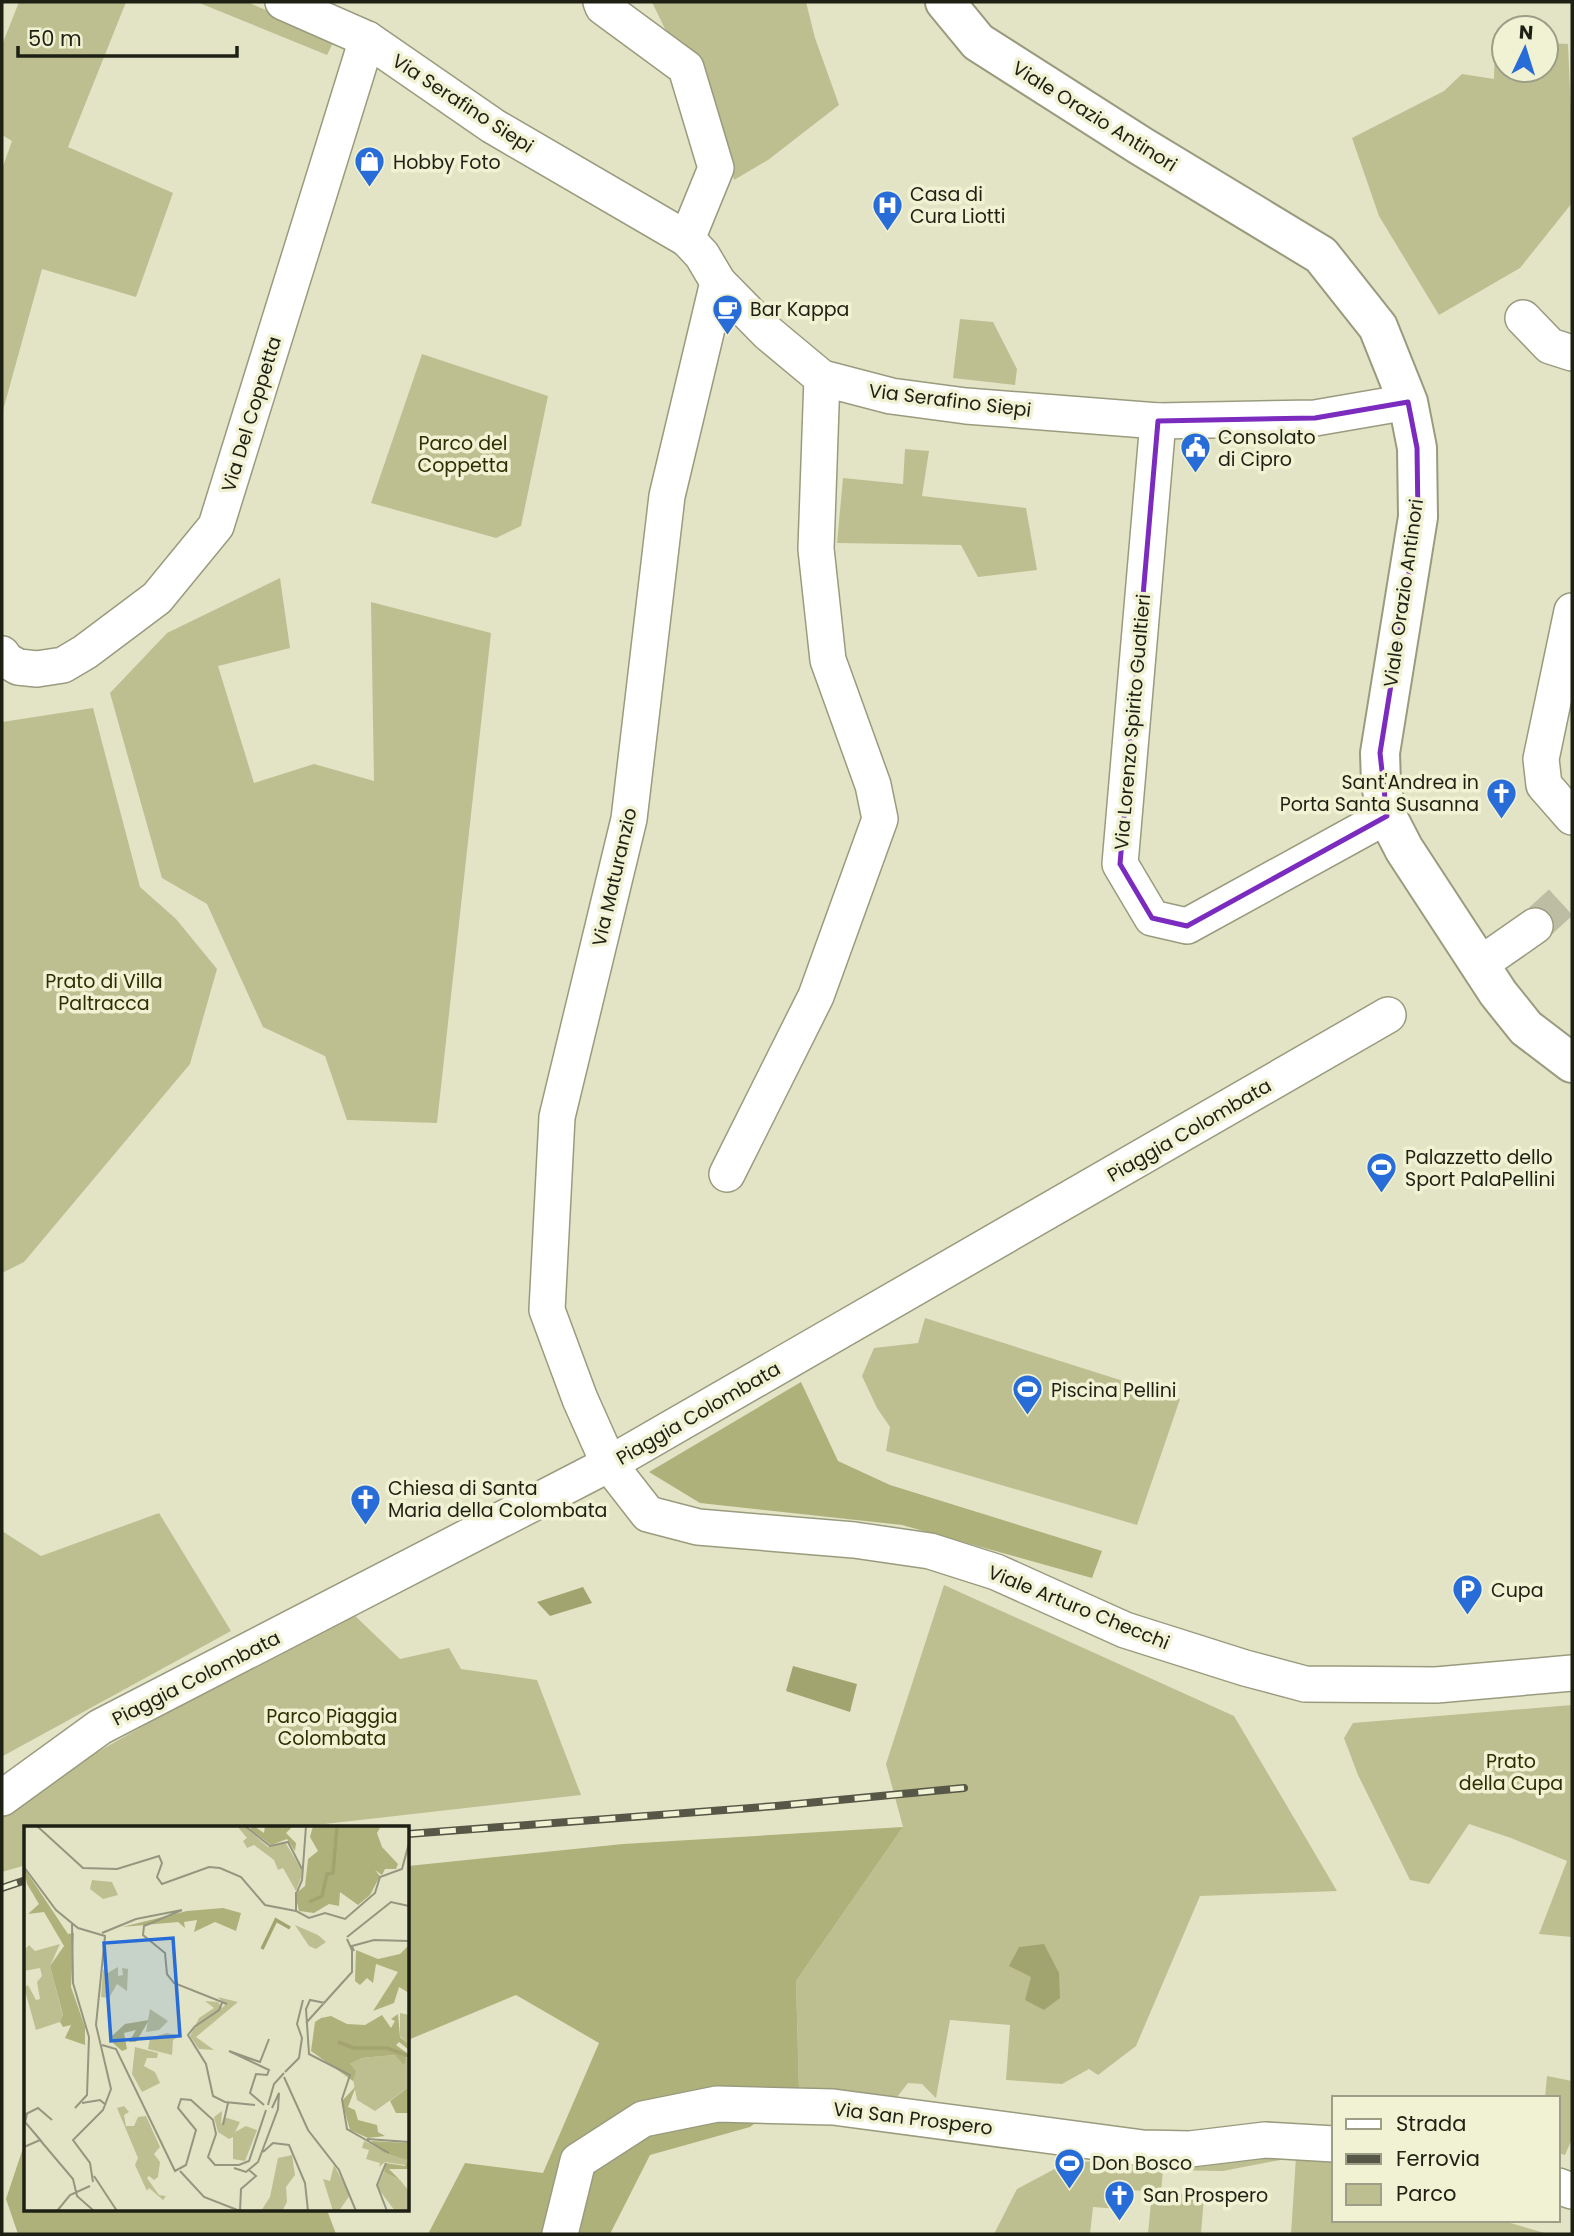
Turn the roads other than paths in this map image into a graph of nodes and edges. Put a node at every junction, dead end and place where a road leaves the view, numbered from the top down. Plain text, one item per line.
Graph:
1 (282, 2) edge
2 (601, 2) edge
3 (945, 2) edge
4 (367, 39) junction
5 (687, 239) junction
6 (718, 282) junction
7 (1523, 318) dead end
8 (1572, 353) edge
9 (822, 378) junction
10 (1408, 401) junction
11 (1158, 421) junction
12 (1572, 611) edge
13 (2, 654) edge
14 (1387, 816) junction
15 (1572, 817) edge
16 (1535, 926) tunnel mouth
17 (1479, 965) junction
18 (1388, 1015) dead end
19 (1572, 1063) edge
20 (727, 1174) dead end
21 (609, 1464) junction
22 (1572, 1674) edge
23 (2, 1798) edge
24 (1332, 2144) edge
25 (560, 2234) edge

1 - 4 street, Via Serafino Siepi
2 - 5 street
3 - 10 street, Viale Orazio Antinori
4 - 5 street, Via Serafino Siepi
4 - 13 street, Via Del Coppetta
5 - 6 street, Via Serafino Siepi
6 - 9 street, Via Serafino Siepi
6 - 21 street, Via Maturanzio
7 - 8 street
9 - 11 street, Via Serafino Siepi
9 - 20 street
10 - 11 street, Via Serafino Siepi
10 - 14 street, Viale Orazio Antinori
11 - 14 street, Via Lorenzo Spirito Gualtieri
12 - 15 street
14 - 17 street, Viale Orazio Antinori
16 - 17 street
17 - 19 street, Viale Orazio Antinori
18 - 21 street, Piaggia Colombata
21 - 22 street, Viale Arturo Checchi
21 - 23 street, Piaggia Colombata
24 - 25 street, Via San Prospero

